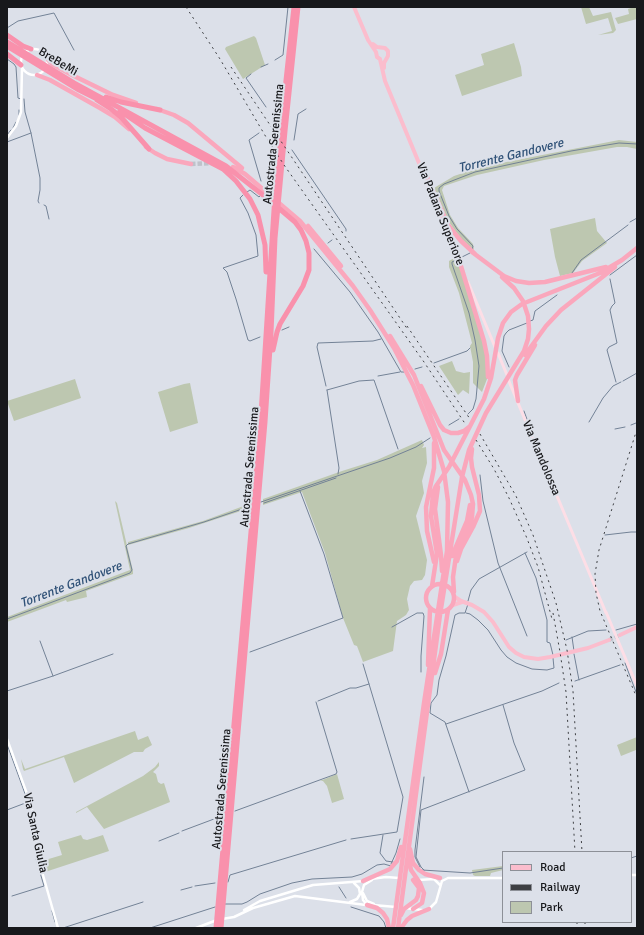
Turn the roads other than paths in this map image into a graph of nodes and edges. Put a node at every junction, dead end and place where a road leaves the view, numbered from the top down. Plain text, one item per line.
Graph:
1 (294, 7) edge
2 (298, 7) edge
3 (355, 7) edge
4 (7, 35) edge
5 (7, 42) edge
6 (7, 46) edge
7 (380, 48) junction
8 (31, 49) junction
9 (376, 52) junction
10 (21, 53) junction
11 (7, 54) edge
12 (383, 59) junction
13 (48, 60) junction
14 (22, 66) junction
15 (48, 70) junction
16 (23, 73) junction
17 (38, 75) junction
18 (385, 80) junction
19 (74, 83) junction
20 (79, 90) junction
21 (100, 98) junction
22 (160, 110) junction
23 (283, 130) junction
24 (7, 138) edge
25 (149, 149) junction
26 (191, 164) tunnel mouth
27 (233, 167) dead end
28 (420, 167) junction
29 (277, 197) junction
30 (276, 212) junction
31 (635, 250) edge
32 (472, 252) junction
33 (460, 263) junction
34 (553, 319) junction
35 (267, 333) junction
36 (496, 345) junction
37 (498, 353) dead end
38 (407, 367) junction
39 (507, 375) dead end
40 (412, 376) junction
41 (508, 379) dead end
42 (502, 384) junction
43 (518, 401) junction
44 (481, 405) junction
45 (427, 418) junction
46 (474, 420) junction
47 (265, 422) junction
48 (474, 439) junction
49 (442, 478) junction
50 (463, 478) junction
51 (435, 572) junction
52 (454, 572) junction
53 (445, 581) junction
54 (432, 586) junction
55 (454, 594) junction
56 (463, 602) junction
57 (453, 605) junction
58 (430, 608) junction
59 (443, 609) junction
60 (440, 615) junction
61 (637, 627) edge
62 (620, 635) tunnel mouth
63 (609, 640) tunnel mouth
64 (428, 678) junction
65 (637, 686) edge
66 (426, 705) junction
67 (425, 711) junction
68 (7, 739) edge
69 (405, 836) junction
70 (410, 840) junction
71 (406, 868) junction
72 (440, 878) junction
73 (448, 878) junction
74 (502, 878) edge
75 (374, 879) junction
76 (427, 879) junction
77 (413, 880) junction
78 (353, 882) junction
79 (363, 884) junction
80 (440, 885) junction
81 (350, 903) junction
82 (367, 905) junction
83 (378, 905) junction
84 (413, 909) junction
85 (429, 909) junction
86 (240, 913) junction
87 (399, 927) edge
88 (58, 928) edge
89 (196, 928) edge
90 (216, 928) edge
91 (221, 928) edge
92 (389, 928) edge
93 (393, 928) edge

1 - 23 highway, Autostrada Serenissima
2 - 23 highway, Autostrada Serenissima
3 - 7 main road, Via Padana Superiore
3 - 9 main road, Via Padana Superiore
4 - 8 highway
5 - 10 highway, BreBeMi
6 - 10 highway, BreBeMi
7 - 9 main road
7 - 12 main road, Via Padana Superiore
8 - 13 street
8 - 14 street
9 - 12 main road, Via Padana Superiore
10 - 15 highway, BreBeMi
11 - 14 highway
12 - 18 main road, Via Padana Superiore
12 - 18 main road, Via Padana Superiore
13 - 17 street
13 - 22 highway
14 - 16 street
15 - 19 highway, BreBeMi
15 - 20 highway, BreBeMi
16 - 17 street
16 - 24 street
17 - 25 highway
18 - 28 main road, Via Padana Superiore
19 - 21 highway, BreBeMi
19 - 22 highway
20 - 21 highway, BreBeMi
20 - 25 highway
21 - 35 highway
21 - 47 highway
22 - 38 highway
23 - 29 highway, Autostrada Serenissima
23 - 29 highway, Autostrada Serenissima
25 - 26 highway
27 - 38 highway
28 - 32 highway
28 - 33 main road, Via Padana Superiore
29 - 30 highway, Autostrada Serenissima
30 - 35 highway, Autostrada Serenissima
30 - 47 highway, Autostrada Serenissima
31 - 32 highway
31 - 34 highway
31 - 36 highway
32 - 42 highway
33 - 36 main road, Via Padana Superiore
33 - 44 highway
34 - 42 highway
34 - 43 highway
35 - 90 highway, Autostrada Serenissima
36 - 44 highway
37 - 39 main road
38 - 40 highway
40 - 45 highway
40 - 46 highway
40 - 50 highway
41 - 43 main road, Via Mandolossa
42 - 48 highway
43 - 65 main road, Via Mandolossa
44 - 46 highway
45 - 51 highway
45 - 53 highway
46 - 49 highway
47 - 91 highway, Autostrada Serenissima
48 - 50 highway
48 - 52 highway
49 - 51 highway
49 - 53 highway
50 - 52 highway
50 - 53 highway
50 - 53 highway
51 - 54 highway
52 - 55 highway
53 - 59 highway
54 - 55 highway
54 - 58 highway
55 - 56 main road
55 - 57 highway
56 - 57 main road
56 - 63 main road
57 - 59 highway
58 - 59 highway
58 - 64 highway
59 - 60 highway
59 - 66 highway
60 - 64 highway
60 - 66 highway
61 - 62 main road
64 - 66 highway
66 - 67 highway
67 - 69 highway
67 - 70 highway
68 - 88 street, Via Santa Giulia
69 - 71 highway
69 - 79 highway
70 - 71 highway
70 - 72 highway
71 - 84 highway
71 - 87 highway
71 - 93 highway
72 - 73 street
72 - 76 street
73 - 74 street
73 - 80 street
75 - 77 street
75 - 79 street
75 - 79 street
76 - 77 street
76 - 80 street
77 - 87 highway
78 - 79 street
78 - 81 street
78 - 86 street
79 - 82 street
79 - 83 street
80 - 85 street
81 - 82 street
81 - 86 street
82 - 83 street
82 - 92 highway
83 - 84 street
84 - 85 street
85 - 87 highway
86 - 89 street

